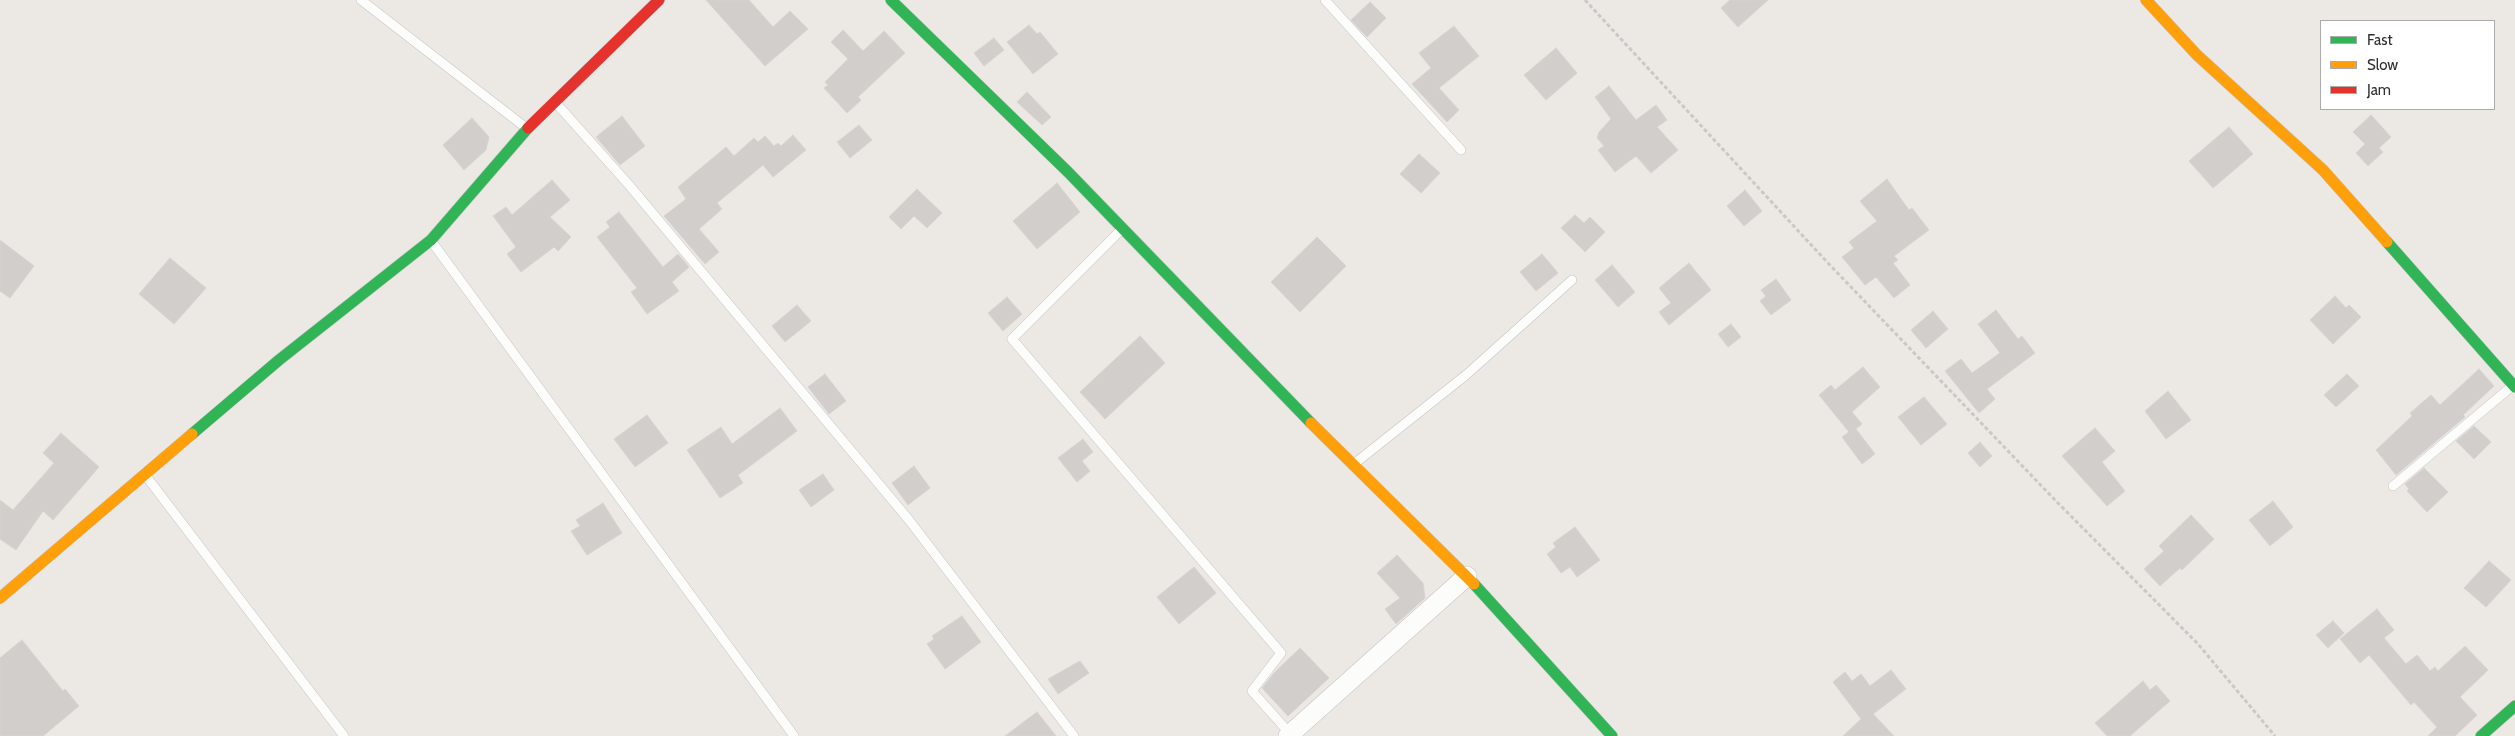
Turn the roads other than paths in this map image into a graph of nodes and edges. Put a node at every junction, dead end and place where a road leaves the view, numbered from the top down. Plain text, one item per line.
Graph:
1 (361, 0) edge
2 (659, 0) edge
3 (891, 0) edge
4 (1325, 0) edge
5 (2146, 0) edge
6 (556, 103) junction
7 (527, 129) junction
8 (1461, 150) dead end
9 (1121, 230) junction
10 (430, 240) junction
11 (1572, 280) dead end
12 (2514, 386) edge
13 (1352, 466) junction
14 (145, 474) junction
15 (2393, 486) dead end
16 (1467, 576) junction
17 (0, 598) edge
18 (2515, 706) edge
19 (1290, 735) edge
20 (344, 736) edge
21 (794, 736) edge
22 (1074, 736) edge
23 (1612, 736) edge
24 (2481, 736) edge

1 - 7 lane
2 - 6 street
3 - 9 street
4 - 8 lane
5 - 12 street
6 - 7 street
6 - 22 lane
7 - 10 street
9 - 13 street
9 - 19 lane
10 - 14 street
10 - 21 lane
11 - 13 lane
12 - 15 lane
13 - 16 street
14 - 17 street
14 - 20 lane
16 - 19 street
16 - 23 street
18 - 24 street

